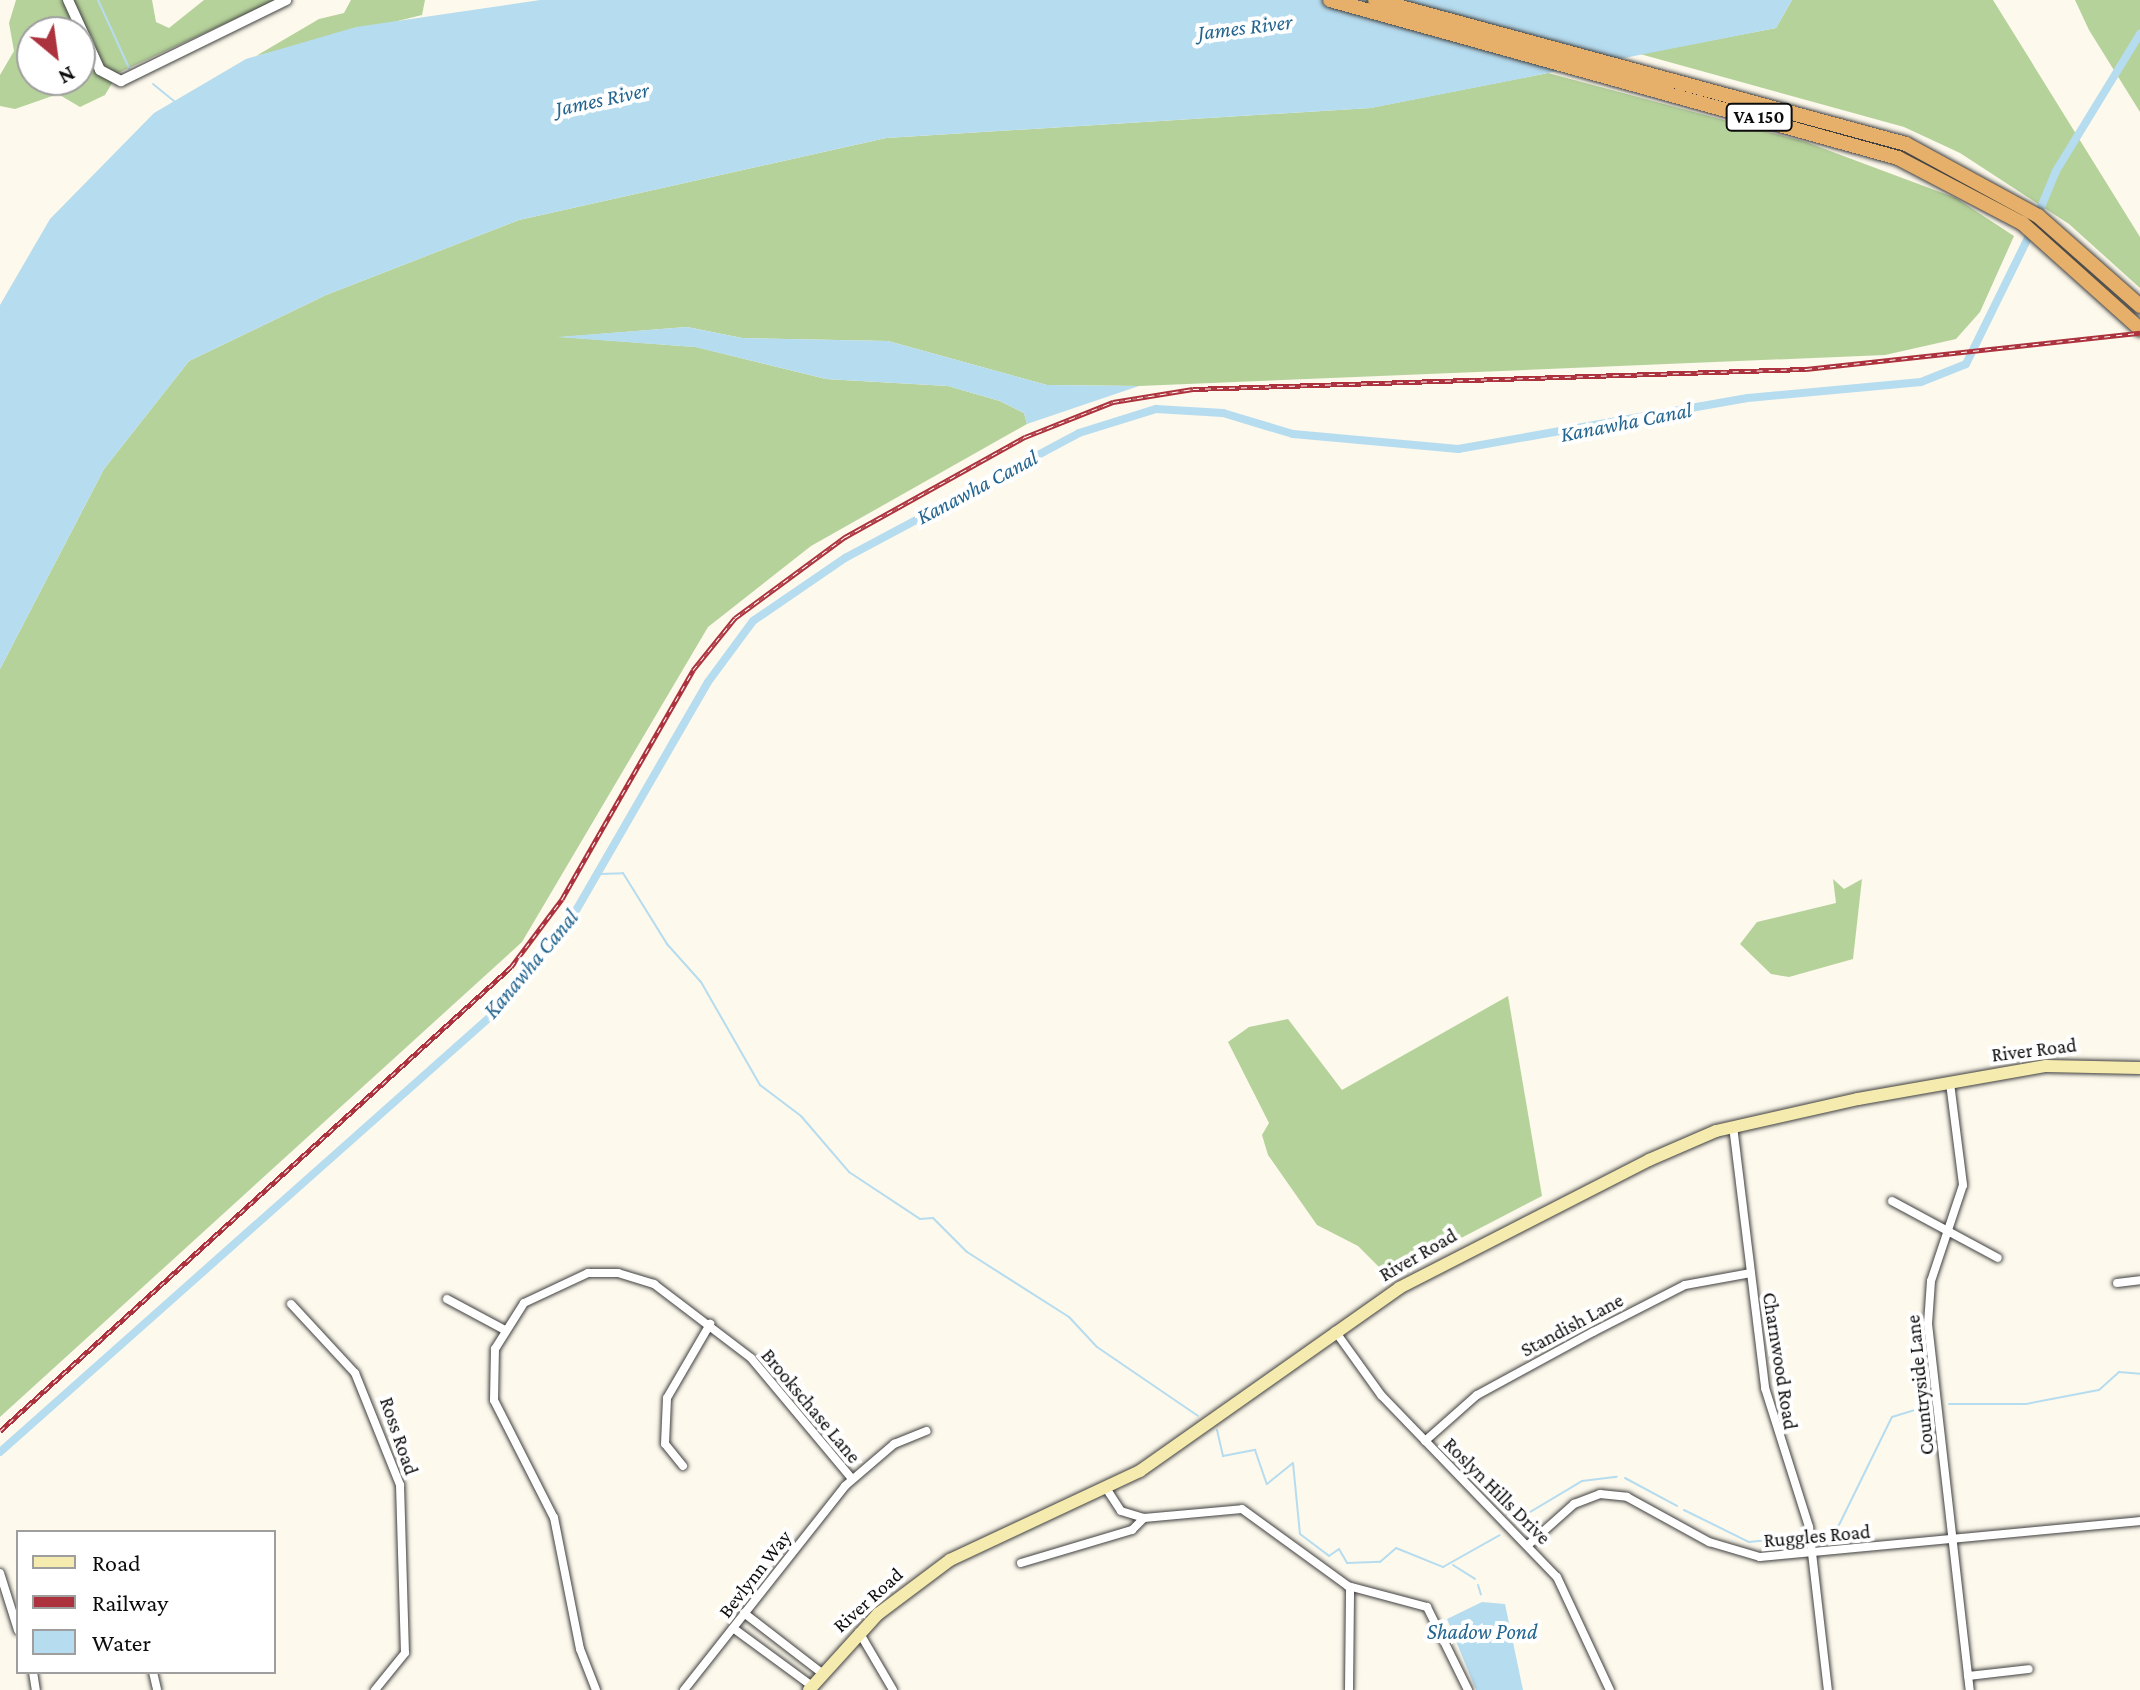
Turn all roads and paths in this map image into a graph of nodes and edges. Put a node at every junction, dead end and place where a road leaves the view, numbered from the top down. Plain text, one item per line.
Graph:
1 (68, 0) edge
2 (286, 0) edge
3 (1330, 0) edge
4 (1375, 0) edge
5 (2140, 306) edge
6 (2140, 329) edge
7 (2140, 1068) edge
8 (1950, 1083) junction
9 (1733, 1126) junction
10 (1892, 1201) dead end
11 (1948, 1234) junction
12 (1998, 1258) dead end
13 (1751, 1273) junction
14 (2140, 1280) edge
15 (2117, 1283) dead end
16 (447, 1299) dead end
17 (291, 1304) dead end
18 (710, 1324) junction
19 (503, 1329) junction
20 (1335, 1330) junction
21 (926, 1431) dead end
22 (1425, 1441) junction
23 (683, 1466) dead end
24 (852, 1479) junction
25 (1106, 1488) junction
26 (1144, 1518) junction
27 (2140, 1521) edge
28 (1952, 1538) junction
29 (1528, 1545) junction
30 (1813, 1555) junction
31 (1021, 1563) dead end
32 (0, 1573) edge
33 (1350, 1587) junction
34 (744, 1613) junction
35 (16, 1624) edge
36 (733, 1628) junction
37 (859, 1632) junction
38 (2029, 1669) dead end
39 (822, 1673) junction
40 (1968, 1676) junction
41 (811, 1688) edge
42 (375, 1690) edge
43 (596, 1690) edge
44 (684, 1690) edge
45 (893, 1690) edge
46 (1349, 1690) edge
47 (1468, 1690) edge
48 (1610, 1690) edge
49 (1828, 1690) edge
50 (1970, 1690) edge

1 - 2 street
3 - 6 highway, VA 150
4 - 5 highway, VA 150
7 - 8 main road, River Road
8 - 9 main road, River Road
8 - 11 street, Countryside Lane
9 - 13 street, Charnwood Road
9 - 20 main road, River Road
10 - 11 street
11 - 12 street
11 - 28 street, Countryside Lane
13 - 22 street, Standish Lane
13 - 30 street, Charnwood Road
14 - 15 street
16 - 19 street
17 - 42 street, Ross Road
18 - 19 street, Brookschase Lane
18 - 23 street
18 - 24 street, Brookschase Lane
19 - 43 street, Brookschase Lane
20 - 22 street, Roslyn Hills Drive
20 - 25 main road, River Road
21 - 24 street, Bevlynn Way
22 - 29 street, Roslyn Hills Drive
24 - 34 street, Bevlynn Way
25 - 26 street
25 - 37 main road, River Road
26 - 31 street
26 - 33 street
27 - 28 street, Ruggles Road
28 - 30 street, Ruggles Road
28 - 40 street, Countryside Lane
29 - 30 street, Ruggles Road
29 - 48 street, Roslyn Hills Drive
30 - 49 street, Charnwood Road
32 - 35 street
33 - 46 street
33 - 47 street
34 - 36 street, Bevlynn Way
34 - 39 street
36 - 41 street
36 - 44 street, Bevlynn Way
37 - 39 main road, River Road
37 - 45 street
38 - 40 street
39 - 41 main road, River Road
40 - 50 street, Countryside Lane

